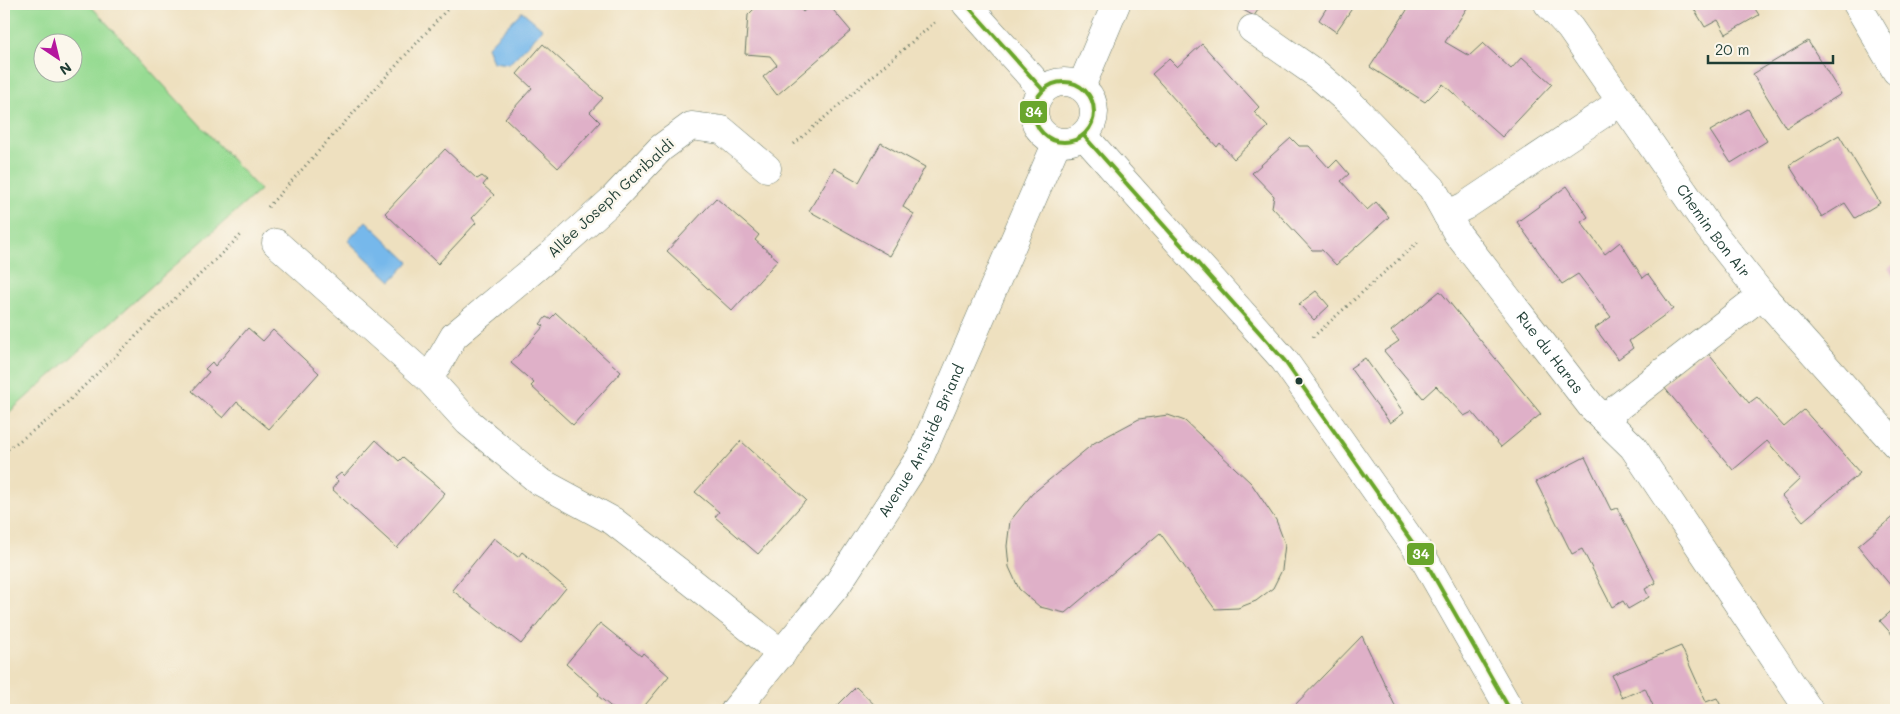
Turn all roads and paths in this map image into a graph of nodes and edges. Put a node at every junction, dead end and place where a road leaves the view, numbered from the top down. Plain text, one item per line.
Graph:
1 (966, 4) edge
2 (1116, 4) edge
3 (1548, 4) edge
4 (1857, 4) edge
5 (941, 16) dead end
6 (1252, 29) dead end
7 (1896, 71) edge
8 (1081, 87) junction
9 (1043, 90) junction
10 (1622, 101) junction
11 (1084, 136) junction
12 (1057, 142) junction
13 (767, 168) joint
14 (1447, 215) junction
15 (276, 243) dead end
16 (1762, 295) junction
17 (1284, 360) junction
18 (429, 379) junction
19 (1606, 420) junction
20 (24, 436) dead end
21 (1896, 445) edge
22 (4, 452) edge
23 (782, 654) junction
24 (735, 710) edge
25 (1510, 710) edge
26 (1809, 710) edge

1 - 9 street
2 - 8 street
3 - 10 street, Chemin Bon Air
4 - 7 street
5 - 13 path
6 - 14 street, Rue du Haras
8 - 9 street
8 - 11 street
9 - 12 street
10 - 14 street
10 - 16 street, Chemin Bon Air
11 - 12 street
11 - 17 street
12 - 23 street, Avenue Aristide Briand
13 - 18 street, Allée Joseph Garibaldi
14 - 17 path
14 - 19 street, Rue du Haras
15 - 18 street
16 - 19 street
16 - 21 street, Chemin Bon Air
17 - 25 street
18 - 23 street
19 - 26 street, Rue du Haras
20 - 22 path
23 - 24 street, Avenue Aristide Briand

